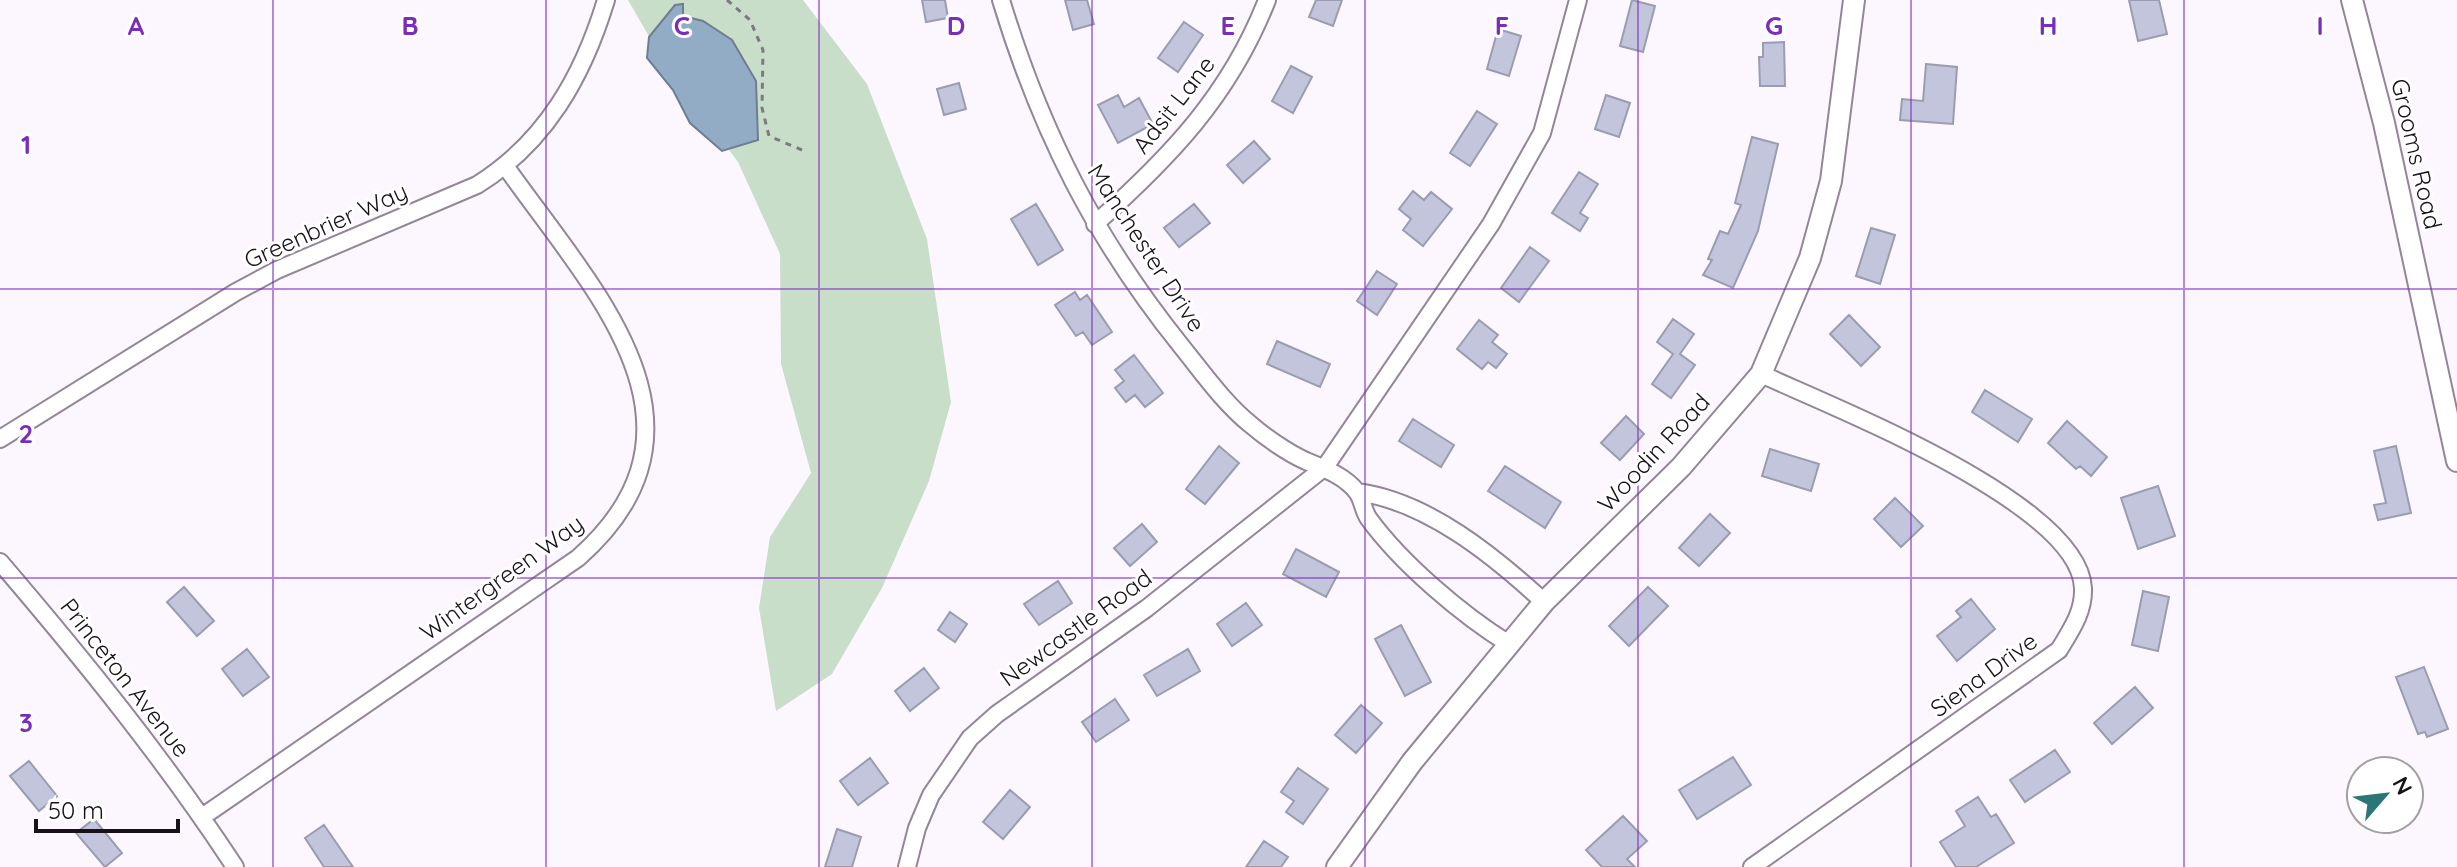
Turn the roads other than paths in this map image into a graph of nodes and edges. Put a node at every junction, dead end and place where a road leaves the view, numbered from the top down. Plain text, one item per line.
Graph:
1 (606, 0) edge
2 (1001, 0) edge
3 (1267, 0) edge
4 (1578, 0) edge
5 (1854, 0) edge
6 (2352, 0) edge
7 (506, 167) junction
8 (1095, 224) junction
9 (1761, 374) junction
10 (0, 439) edge
11 (2457, 461) edge
12 (1325, 467) junction
13 (1357, 492) junction
14 (0, 562) edge
15 (1544, 602) junction
16 (1509, 644) junction
17 (202, 817) junction
18 (235, 867) edge
19 (907, 867) edge
20 (1337, 867) edge
21 (1752, 867) edge

1 - 7 street, Greenbrier Way
2 - 8 street, Manchester Drive
3 - 8 street, Adsit Lane
4 - 12 street
5 - 9 street, Woodin Road
6 - 11 street, Grooms Road
7 - 10 street, Greenbrier Way
7 - 17 street, Wintergreen Way
8 - 12 street, Manchester Drive
9 - 15 street, Woodin Road
9 - 21 street, Siena Drive
12 - 13 street, Manchester Drive
12 - 19 street, Newcastle Road
13 - 15 street, Manchester Drive
13 - 16 street, Manchester Drive
14 - 17 street, Princeton Avenue
15 - 16 street, Woodin Road
16 - 20 street, Woodin Road
17 - 18 street, Princeton Avenue

